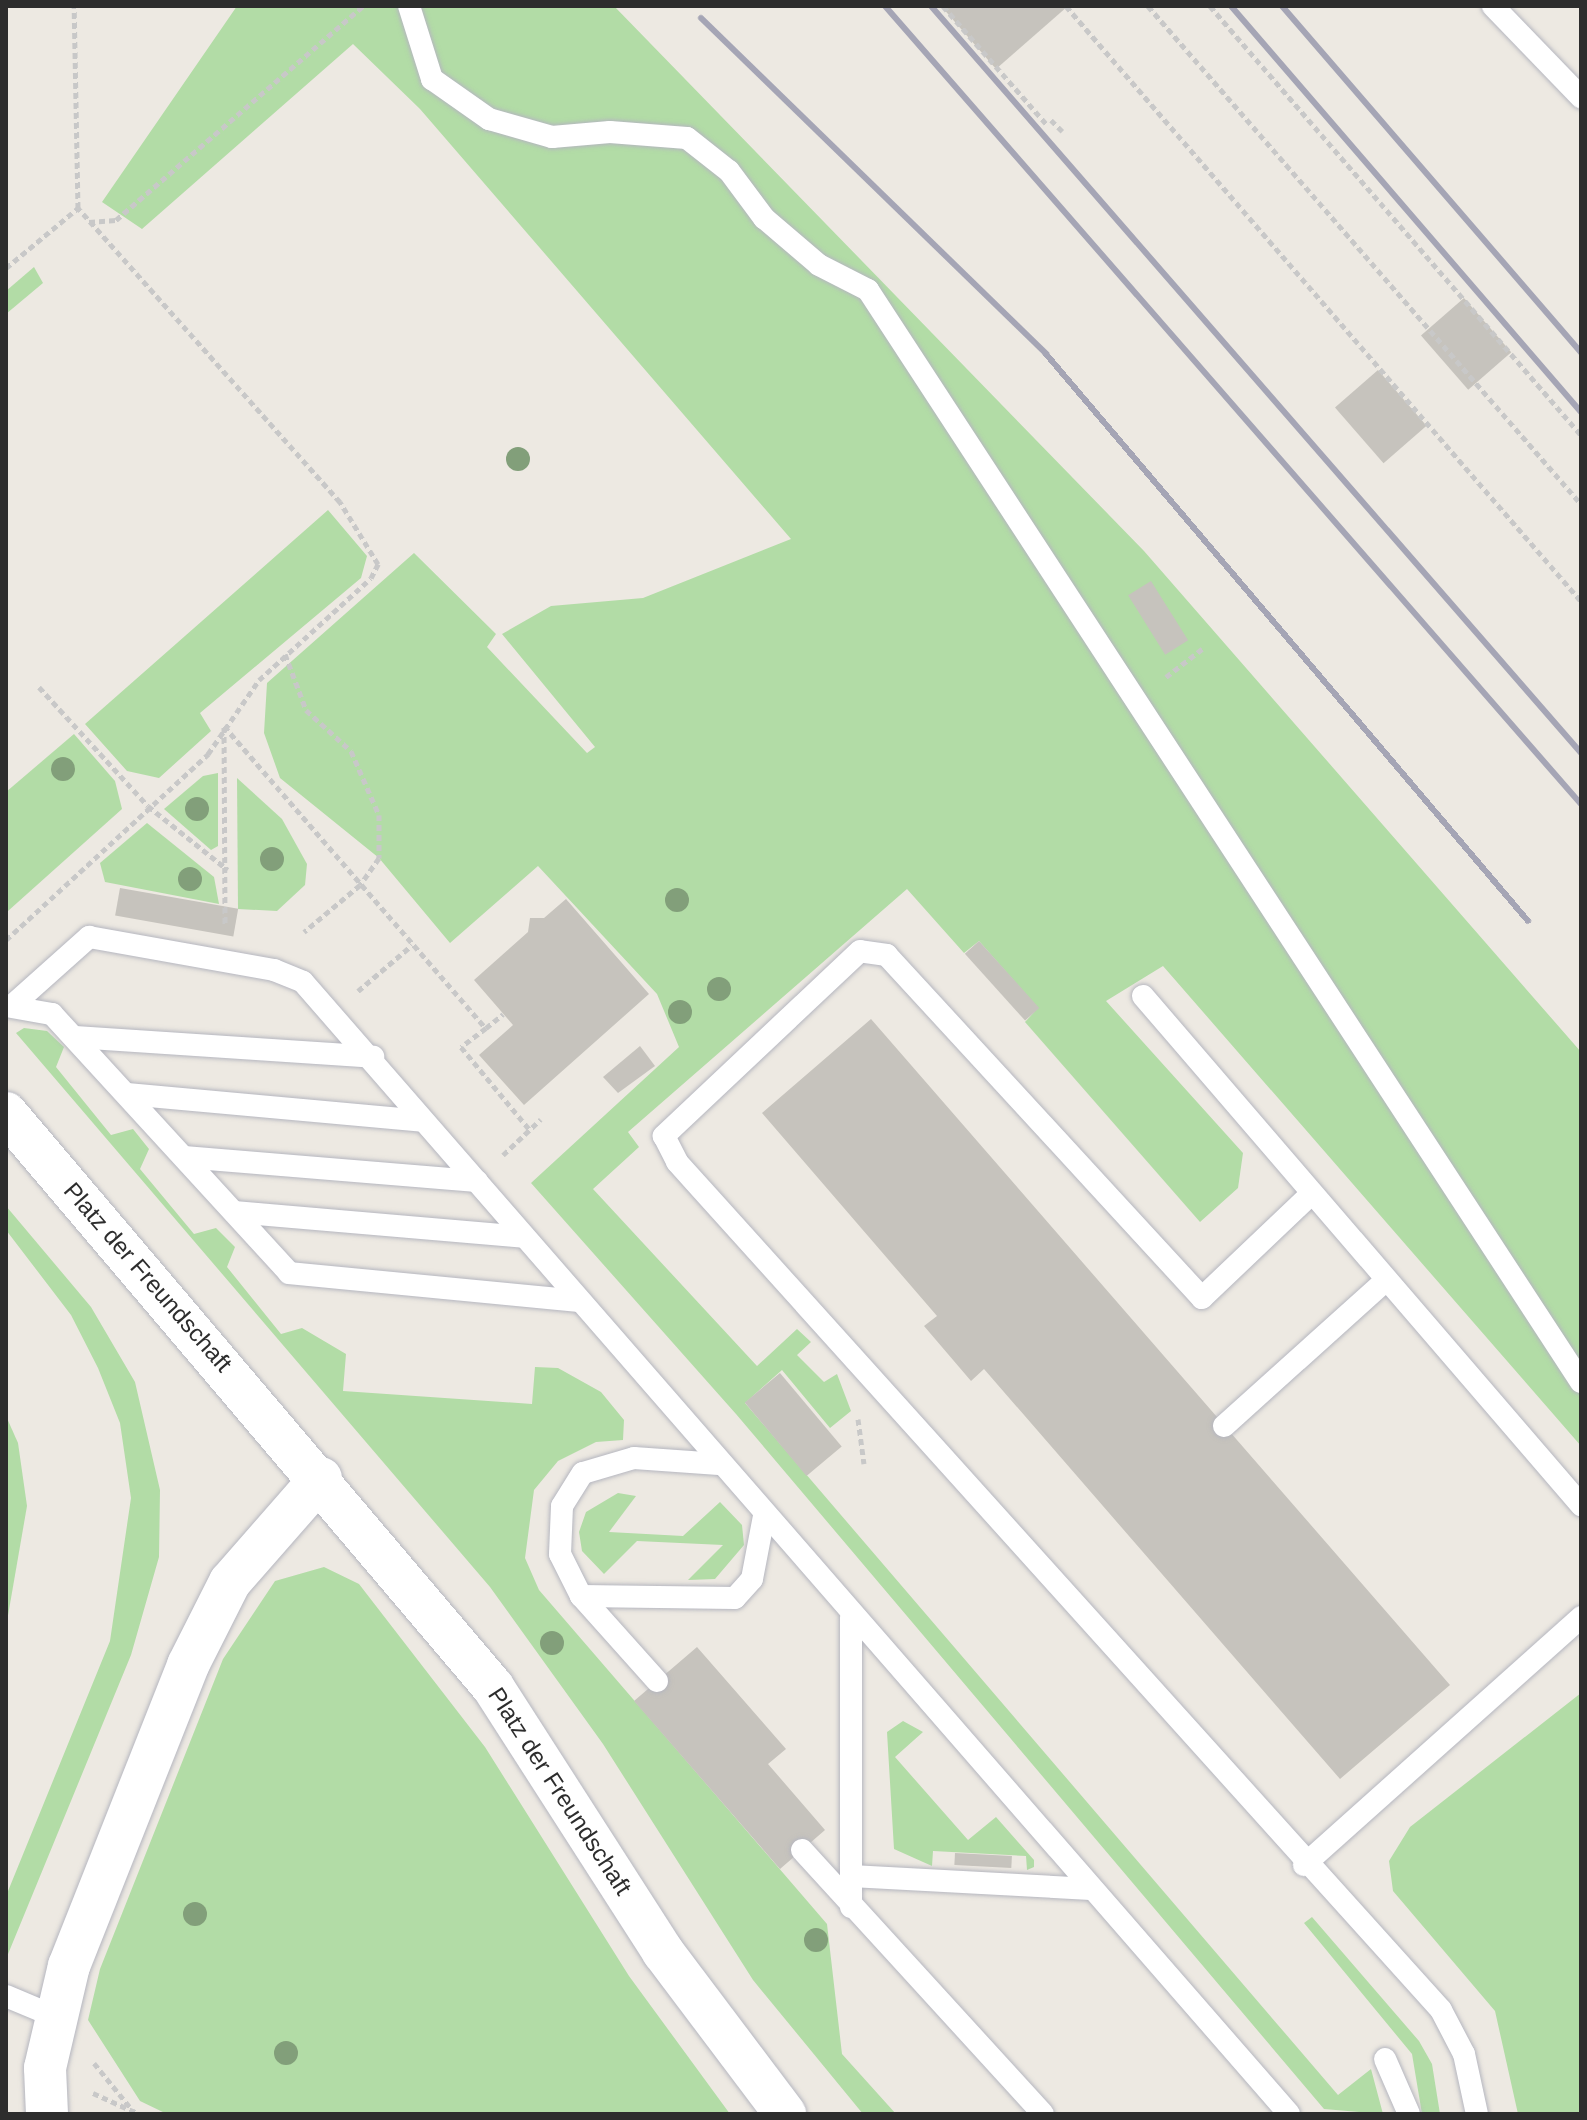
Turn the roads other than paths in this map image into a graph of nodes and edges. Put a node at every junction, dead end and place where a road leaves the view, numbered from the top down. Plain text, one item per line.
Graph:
1 (409, 6) edge
2 (1493, 6) edge
3 (1581, 97) edge
4 (1143, 996) dead end
5 (10, 1005) edge
6 (75, 1037) junction
7 (373, 1057) junction
8 (127, 1094) junction
9 (6, 1113) edge
10 (423, 1121) junction
11 (184, 1157) junction
12 (477, 1181) junction
13 (1309, 1196) junction
14 (234, 1212) junction
15 (524, 1237) junction
16 (1383, 1283) junction
17 (579, 1301) junction
18 (1581, 1382) edge
19 (1224, 1426) dead end
20 (719, 1464) junction
21 (321, 1478) junction
22 (1581, 1505) edge
23 (764, 1516) junction
24 (581, 1596) junction
25 (1581, 1617) edge
26 (851, 1618) junction
27 (657, 1681) dead end
28 (802, 1850) dead end
29 (1304, 1865) junction
30 (851, 1876) junction
31 (1091, 1889) junction
32 (851, 1907) junction
33 (6, 1996) edge
34 (56, 2017) junction
35 (1385, 2059) dead end
36 (62, 2100) edge
37 (785, 2114) edge
38 (1043, 2114) edge
39 (1289, 2114) edge
40 (1409, 2114) edge
41 (1477, 2114) edge

1 - 18 lane
2 - 3 lane
4 - 13 lane
5 - 6 lane
5 - 7 lane
6 - 7 lane
6 - 8 lane
7 - 10 lane
8 - 10 lane
8 - 11 lane
9 - 21 street, Platz der Freundschaft
10 - 12 lane
11 - 12 lane
11 - 14 lane
12 - 15 lane
13 - 16 lane
13 - 29 lane
14 - 15 lane
14 - 17 lane
15 - 17 lane
16 - 19 lane
16 - 22 lane
17 - 20 lane
20 - 23 lane
20 - 24 lane
21 - 34 street
21 - 37 street, Platz der Freundschaft
23 - 24 lane
23 - 26 lane
24 - 27 lane
25 - 29 lane
26 - 30 lane
26 - 31 lane
28 - 32 lane
29 - 41 lane
30 - 31 lane
30 - 32 lane
31 - 39 lane
32 - 38 lane
33 - 34 lane
34 - 36 street
35 - 40 lane

